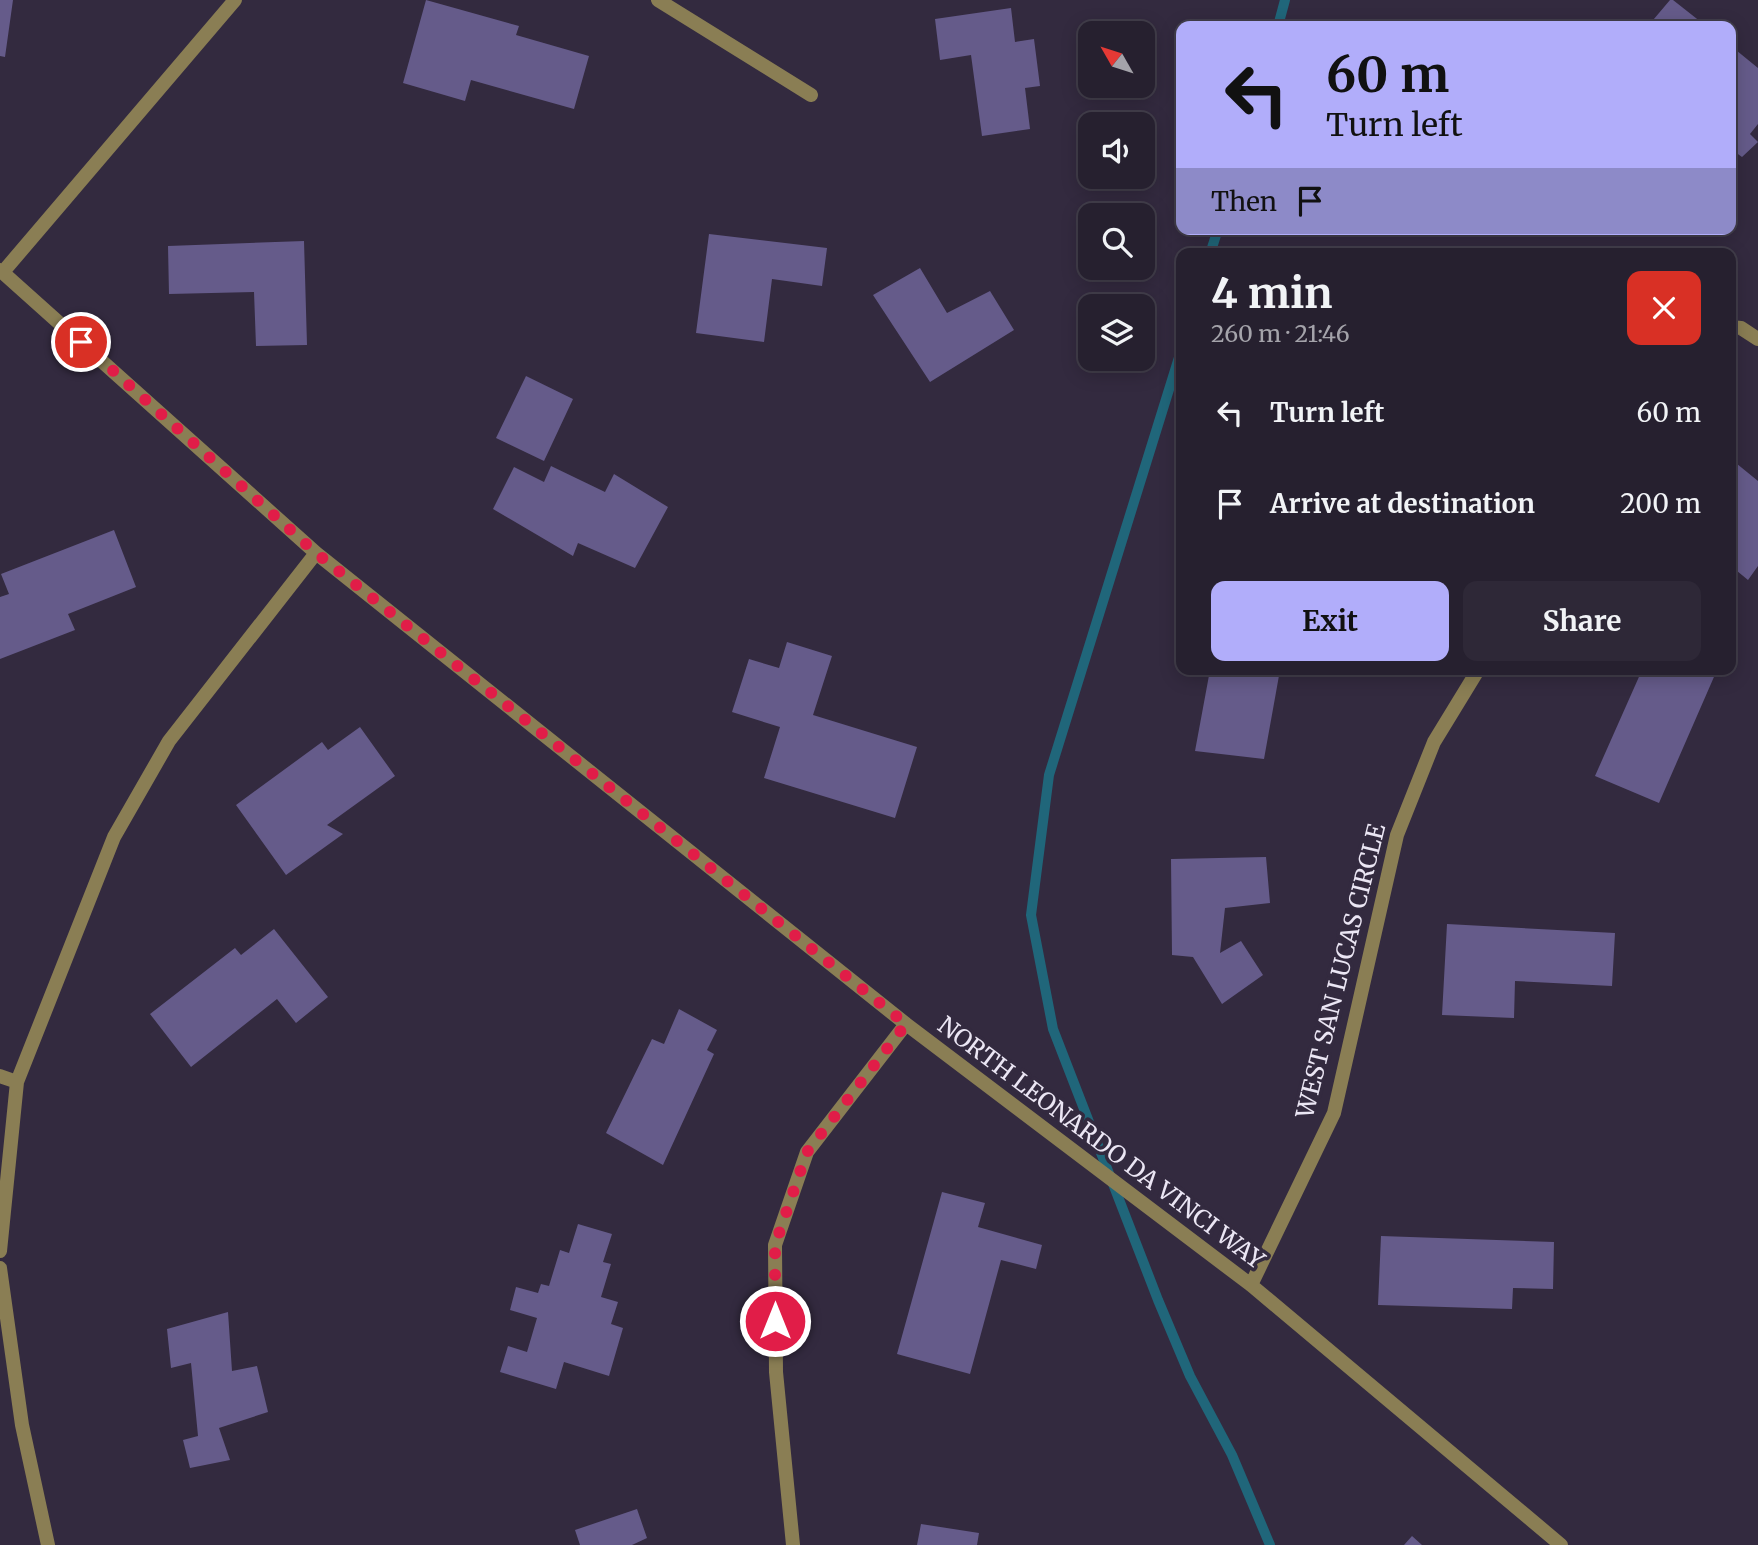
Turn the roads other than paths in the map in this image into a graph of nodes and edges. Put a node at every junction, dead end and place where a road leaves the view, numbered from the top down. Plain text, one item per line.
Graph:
1 (235, 0) edge
2 (658, 0) edge
3 (811, 95) dead end
4 (2, 271) edge
5 (1736, 328) edge
6 (1758, 339) edge
7 (316, 553) junction
8 (1475, 675) edge
9 (906, 1024) junction
10 (0, 1076) edge
11 (17, 1082) junction
12 (0, 1251) edge
13 (0, 1268) edge
14 (1251, 1285) junction
15 (48, 1545) edge
16 (793, 1545) edge
17 (1561, 1545) edge

1 - 4 street
2 - 3 street
4 - 7 street, NORTH LEONARDO DA VINCI WAY
5 - 6 street
7 - 9 street, NORTH LEONARDO DA VINCI WAY
7 - 11 street
8 - 14 street, WEST SAN LUCAS CIRCLE
9 - 14 street, NORTH LEONARDO DA VINCI WAY
9 - 16 street
10 - 11 street
11 - 12 street
13 - 15 street
14 - 17 street, NORTH LEONARDO DA VINCI WAY

